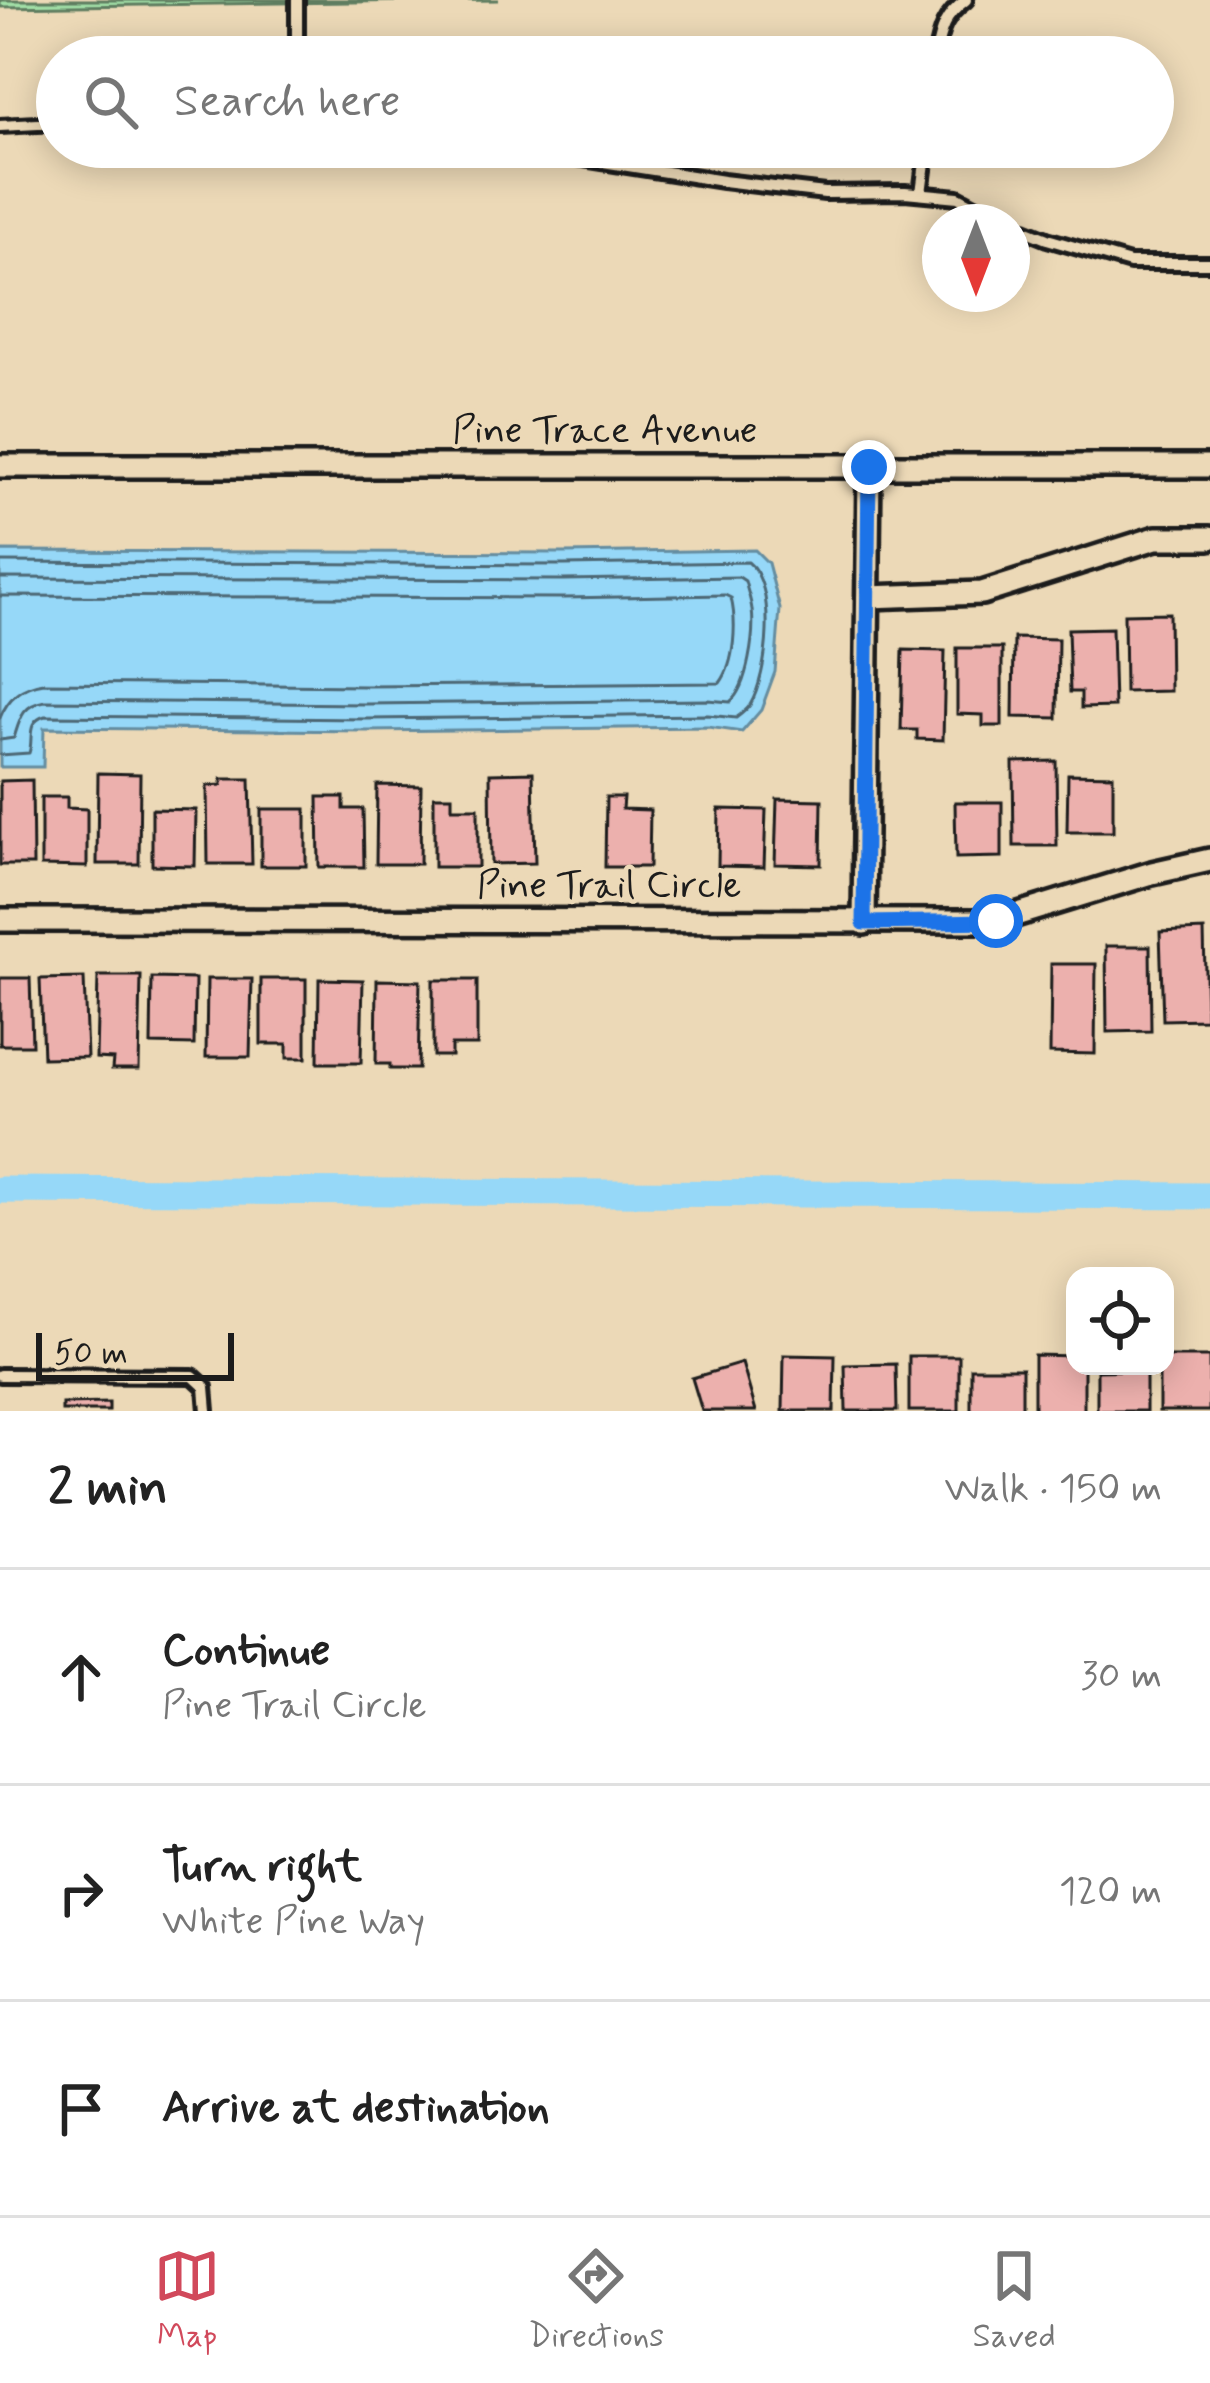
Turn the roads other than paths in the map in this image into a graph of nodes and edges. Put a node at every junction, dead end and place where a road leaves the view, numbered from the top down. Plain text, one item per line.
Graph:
1 (297, 0) edge
2 (966, 0) edge
3 (297, 36) edge
4 (938, 36) edge
5 (36, 125) edge
6 (0, 126) edge
7 (641, 168) edge
8 (924, 168) edge
9 (921, 193) junction
10 (971, 204) edge
11 (1030, 232) edge
12 (1210, 263) edge
13 (0, 466) edge
14 (1210, 466) edge
15 (869, 467) junction
16 (1210, 538) edge
17 (868, 597) junction
18 (1210, 860) edge
19 (0, 920) edge
20 (864, 923) junction
21 (0, 1375) edge
22 (207, 1411) edge

1 - 3 lane
2 - 4 lane
5 - 6 lane
7 - 9 lane
8 - 9 lane
9 - 10 lane
11 - 12 lane
13 - 15 street, Pine Trace Avenue
14 - 15 street, Pine Trace Avenue
15 - 17 street
16 - 17 street
17 - 20 street
18 - 20 street, Pine Trail Circle
19 - 20 street, Pine Trail Circle
21 - 22 lane

